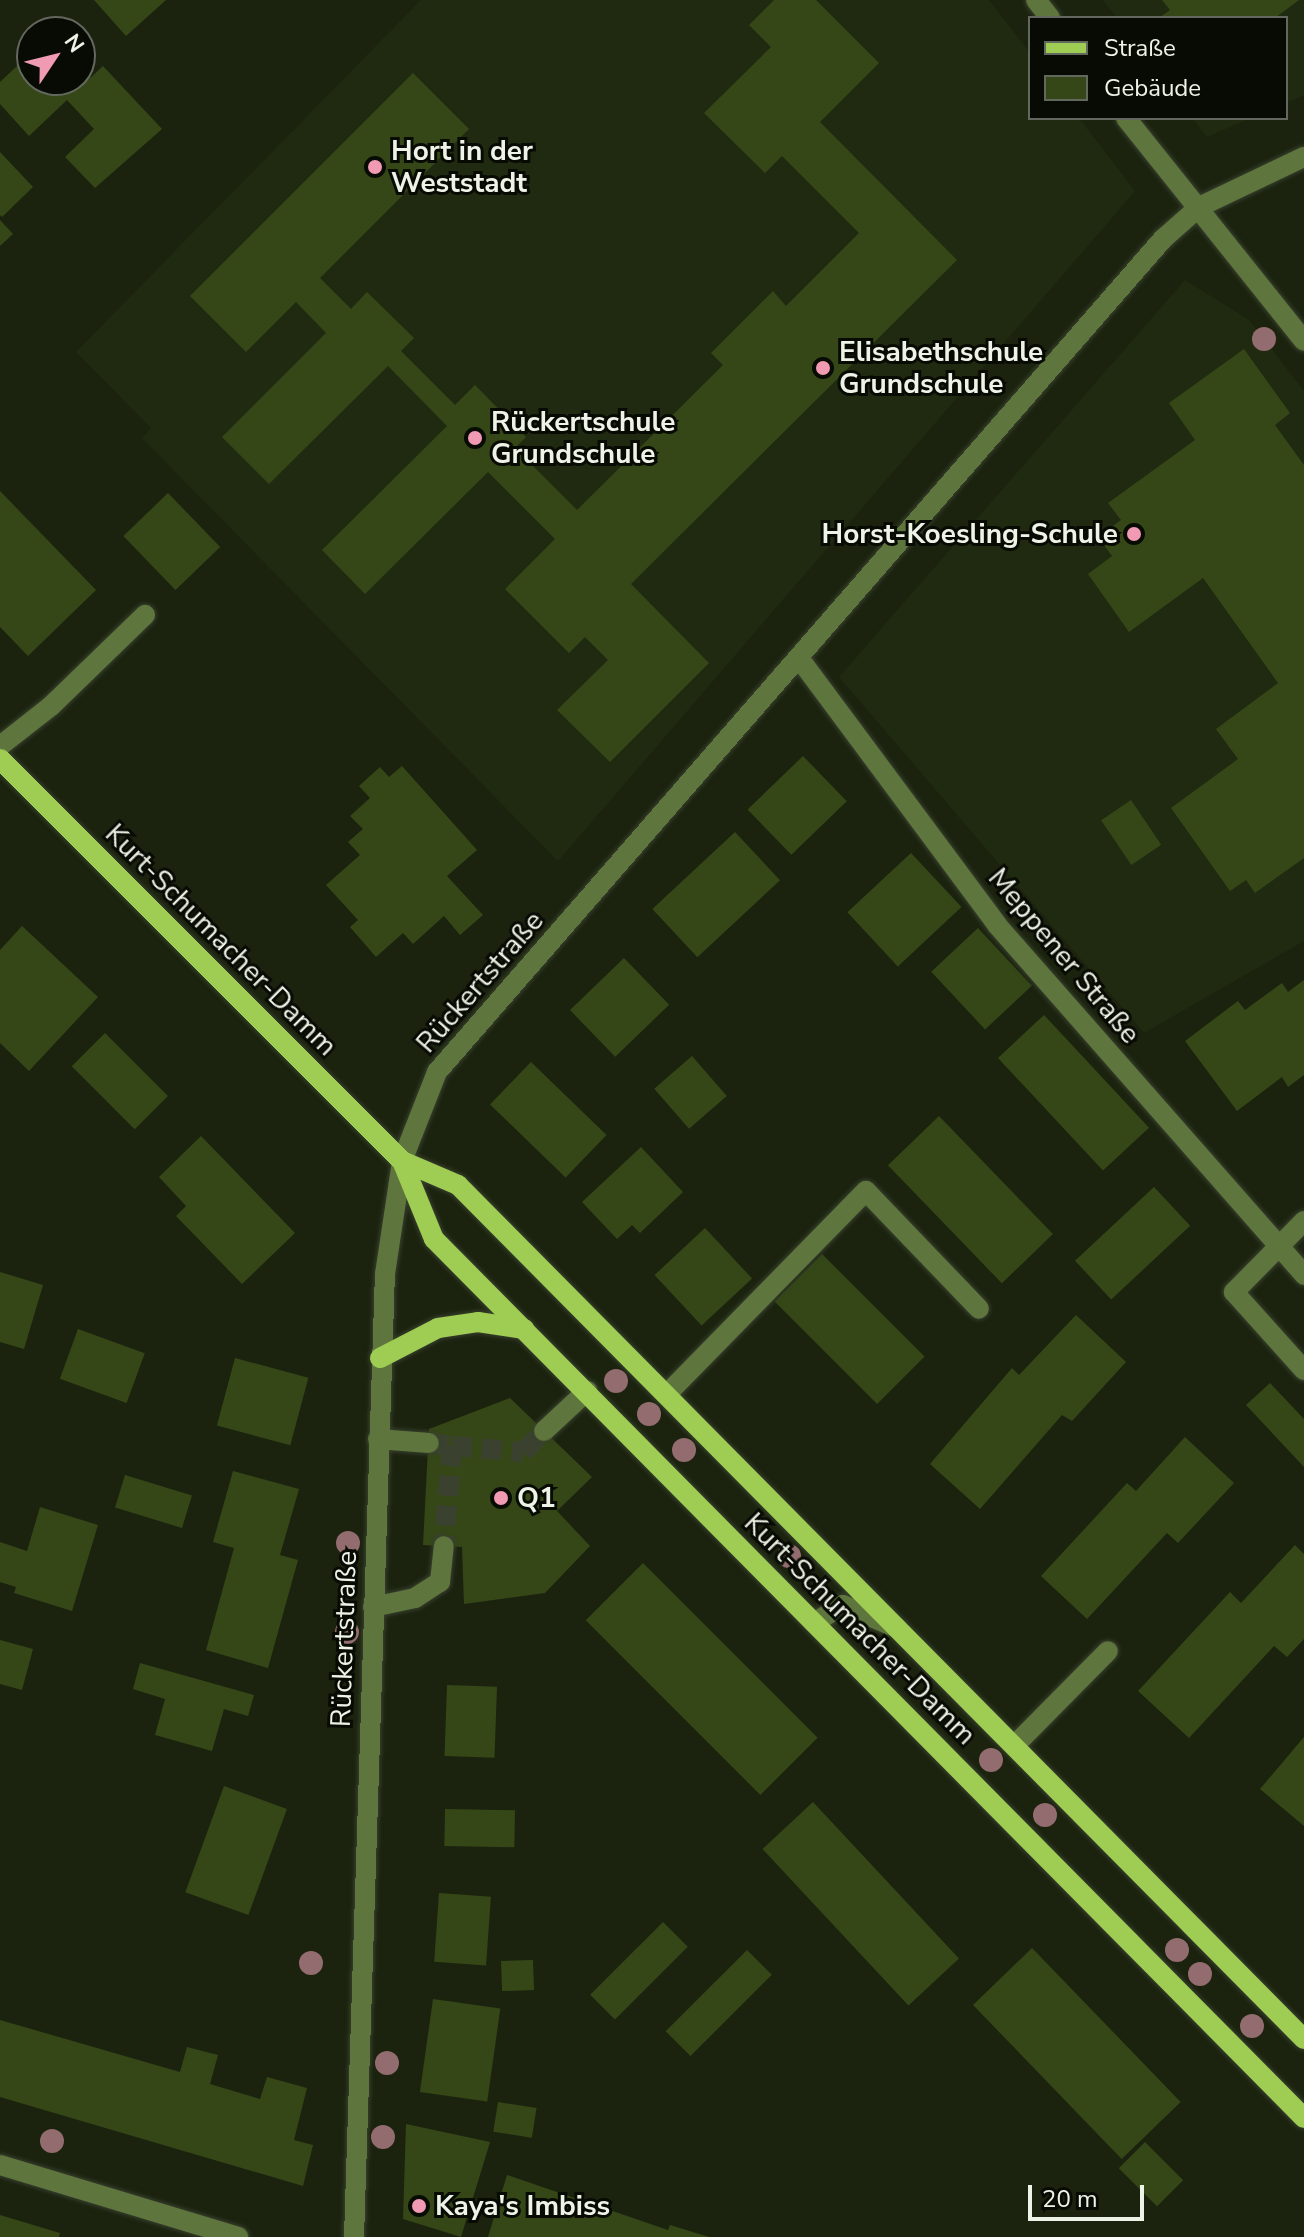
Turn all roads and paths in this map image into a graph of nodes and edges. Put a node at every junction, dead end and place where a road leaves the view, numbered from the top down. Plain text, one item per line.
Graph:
1 (1036, 0) edge
2 (1048, 16) edge
3 (1128, 120) edge
4 (1304, 157) edge
5 (1199, 207) junction
6 (1304, 341) edge
7 (145, 615) dead end
8 (799, 658) junction
9 (0, 746) edge
10 (0, 759) edge
11 (402, 1161) junction
12 (1304, 1221) edge
13 (1278, 1246) junction
14 (1304, 1275) edge
15 (979, 1309) dead end
16 (524, 1329) junction
17 (380, 1358) junction
18 (1304, 1370) edge
19 (587, 1391) junction
20 (668, 1393) junction
21 (544, 1431) tunnel mouth
22 (378, 1439) junction
23 (429, 1443) tunnel mouth
24 (444, 1546) tunnel mouth
25 (373, 1607) junction
26 (814, 1623) junction
27 (900, 1629) junction
28 (1108, 1651) dead end
29 (1015, 1745) junction
30 (1304, 2039) edge
31 (1304, 2118) edge
32 (0, 2165) edge
33 (238, 2237) edge
34 (354, 2237) edge

1 - 2 street
3 - 5 street
4 - 5 street, Rückertstraße
5 - 6 street
5 - 8 street, Rückertstraße
7 - 9 street
8 - 11 street, Rückertstraße
8 - 13 street, Meppener Straße
10 - 11 main road, Kurt-Schumacher-Damm
11 - 16 main road, Kurt-Schumacher-Damm
11 - 17 street, Rückertstraße
11 - 20 main road, Kurt-Schumacher-Damm
12 - 13 street
13 - 14 street, Meppener Straße
13 - 18 street
15 - 20 street
16 - 17 main road
16 - 19 main road, Kurt-Schumacher-Damm
17 - 22 street, Rückertstraße
19 - 21 street
19 - 26 main road, Kurt-Schumacher-Damm
20 - 27 main road, Kurt-Schumacher-Damm
22 - 23 street
22 - 25 street, Rückertstraße
24 - 25 street
25 - 34 street, Rückertstraße
26 - 27 street
26 - 31 main road, Kurt-Schumacher-Damm
27 - 29 main road, Kurt-Schumacher-Damm
28 - 29 street
29 - 30 main road, Kurt-Schumacher-Damm
32 - 33 street

